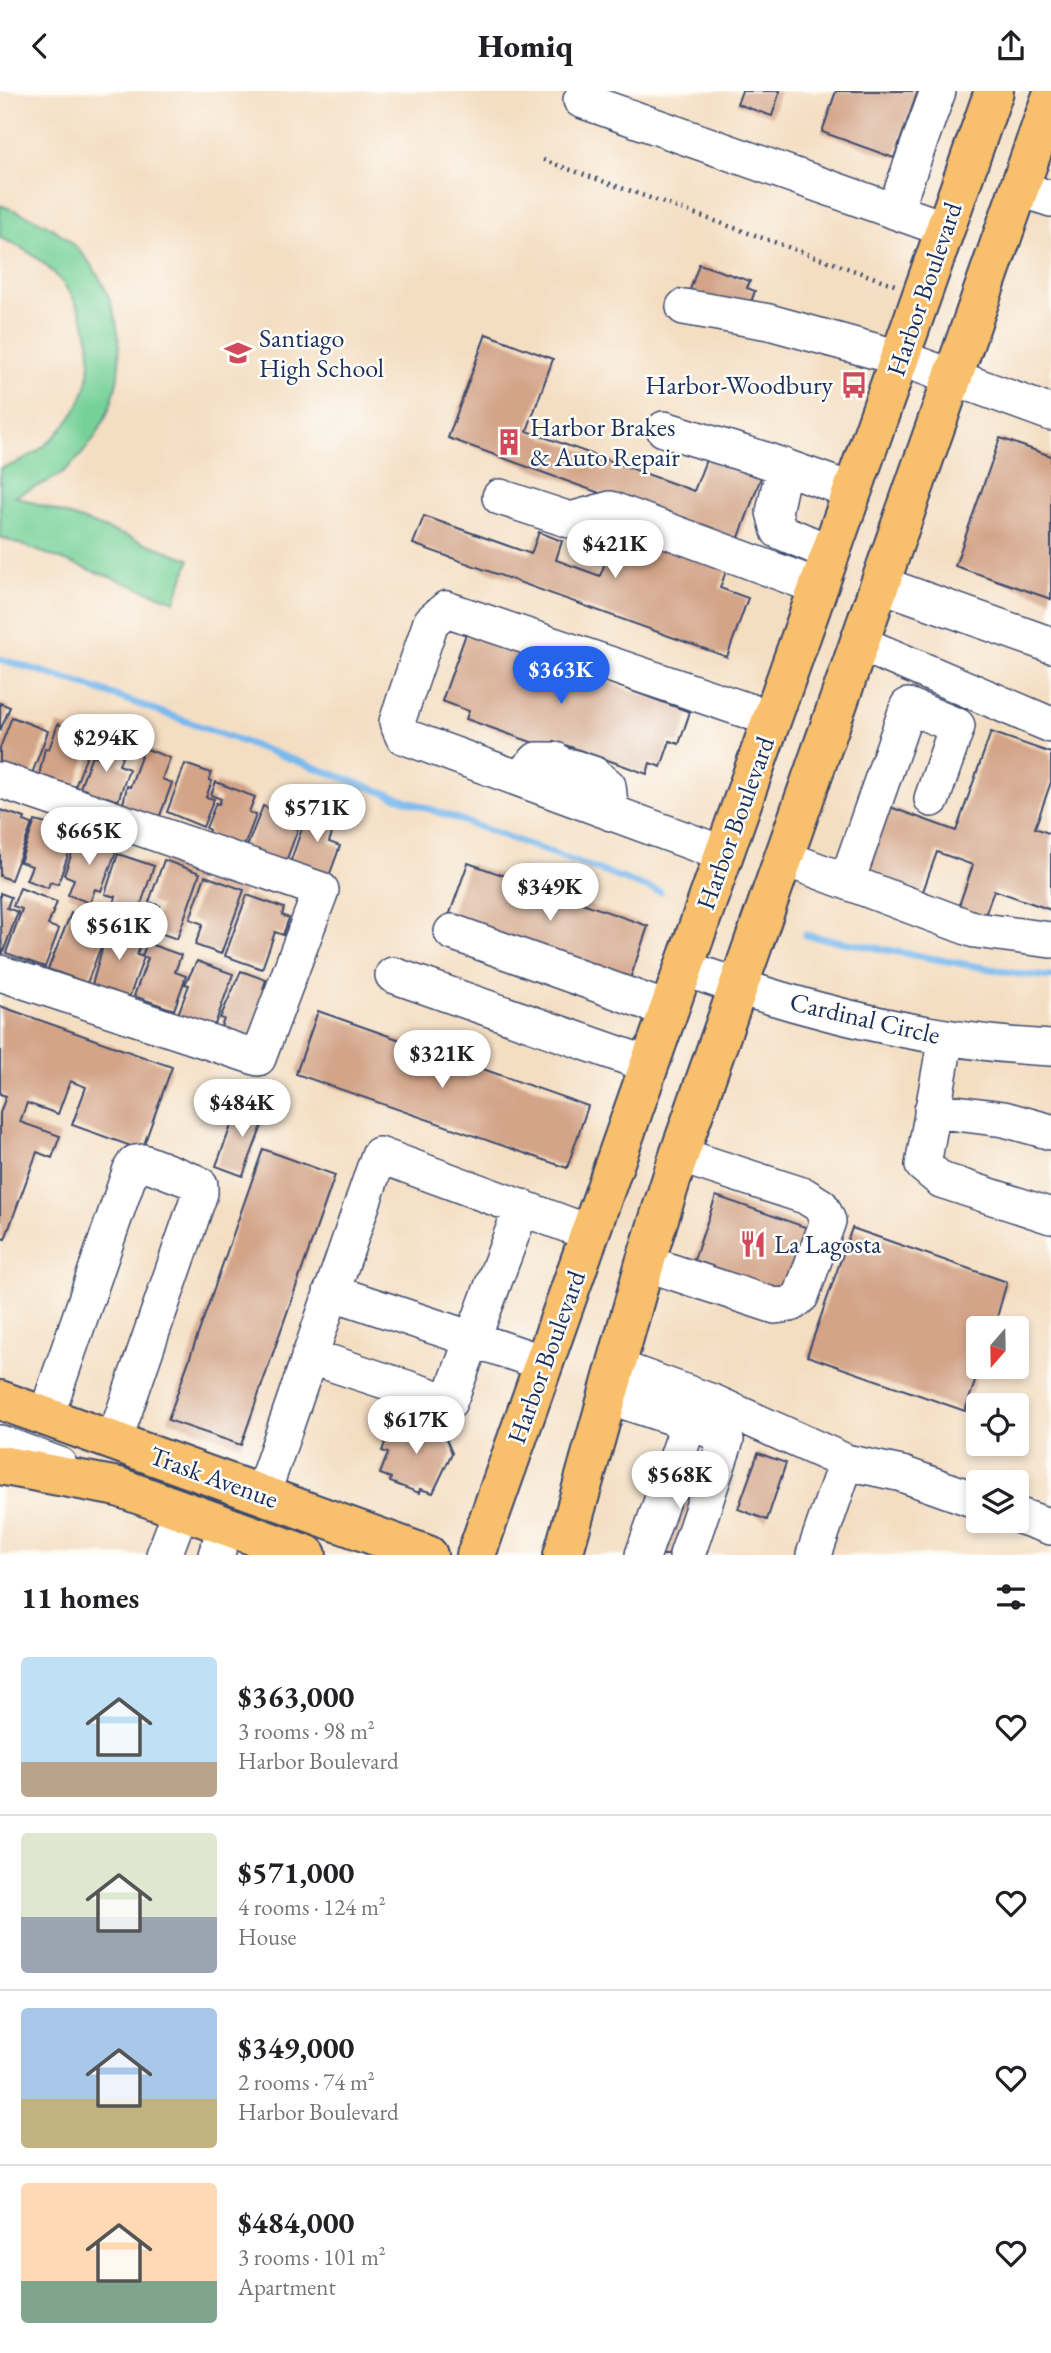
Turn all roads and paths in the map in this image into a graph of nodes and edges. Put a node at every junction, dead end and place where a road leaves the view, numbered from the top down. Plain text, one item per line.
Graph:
1 (938, 91) edge
2 (994, 91) edge
3 (1051, 98) edge
4 (581, 100) dead end
5 (544, 160) dead end
6 (1035, 194) edge
7 (895, 210) junction
8 (946, 229) junction
9 (923, 295) junction
10 (684, 307) dead end
11 (900, 358) junction
12 (952, 378) junction
13 (1051, 413) edge
14 (664, 429) dead end
15 (784, 466) junction
16 (853, 491) junction
17 (499, 496) dead end
18 (825, 570) junction
19 (880, 584) junction
20 (859, 643) junction
21 (1051, 645) edge
22 (772, 719) junction
23 (1051, 725) edge
24 (519, 778) junction
25 (0, 780) edge
26 (932, 799) dead end
27 (611, 813) junction
28 (724, 854) junction
29 (784, 858) junction
30 (848, 881) junction
31 (452, 932) dead end
32 (1051, 940) edge
33 (684, 968) junction
34 (0, 973) edge
35 (393, 975) dead end
36 (739, 987) junction
37 (669, 1010) junction
38 (946, 1037) junction
39 (1051, 1048) edge
40 (650, 1065) junction
41 (932, 1110) junction
42 (1051, 1132) edge
43 (679, 1155) junction
44 (522, 1207) junction
45 (1051, 1216) edge
46 (590, 1233) junction
47 (645, 1263) junction
48 (331, 1292) junction
49 (475, 1340) junction
50 (309, 1356) junction
51 (544, 1363) junction
52 (612, 1381) junction
53 (0, 1400) edge
54 (46, 1416) junction
55 (114, 1441) junction
56 (0, 1443) edge
57 (846, 1462) junction
58 (0, 1465) edge
59 (118, 1487) junction
60 (262, 1495) junction
61 (966, 1497) edge
62 (181, 1510) junction
63 (320, 1516) junction
64 (1029, 1519) edge
65 (674, 1522) edge
66 (1051, 1527) edge
67 (221, 1541) edge
68 (164, 1555) edge
69 (307, 1555) edge
70 (428, 1555) edge
71 (476, 1555) edge
72 (563, 1555) edge
73 (814, 1555) edge

1 - 7 street
2 - 8 main road, Harbor Boulevard
3 - 6 main road
4 - 7 street
5 - 9 path
6 - 12 main road
7 - 8 street
8 - 9 main road, Harbor Boulevard
9 - 11 main road, Harbor Boulevard
10 - 11 street
11 - 12 street
11 - 16 main road, Harbor Boulevard
12 - 13 street
12 - 19 main road
14 - 15 street
15 - 16 street
15 - 18 street
16 - 18 main road, Harbor Boulevard
17 - 18 street
18 - 22 main road, Harbor Boulevard
19 - 20 main road
19 - 21 street
20 - 23 street
20 - 29 main road
22 - 24 street
22 - 28 main road, Harbor Boulevard
24 - 27 street
24 - 27 street
25 - 34 street
26 - 30 street
27 - 28 street
28 - 33 main road, Harbor Boulevard
29 - 30 street
29 - 36 main road
30 - 32 street
31 - 37 street
33 - 36 street, Cardinal Circle
33 - 37 main road, Harbor Boulevard
35 - 40 street
36 - 38 street, Cardinal Circle
36 - 43 main road
37 - 40 main road, Harbor Boulevard
38 - 39 street, Cardinal Circle
38 - 41 street
40 - 46 main road, Harbor Boulevard
41 - 42 street
41 - 45 street
43 - 47 main road
43 - 47 street
44 - 46 street
44 - 48 street
44 - 49 street
46 - 51 main road, Harbor Boulevard
47 - 52 main road
48 - 49 street
48 - 50 street
49 - 50 street
49 - 51 street
50 - 60 street
51 - 71 main road, Harbor Boulevard
52 - 57 street
52 - 65 street
52 - 72 main road
53 - 54 main road, Trask Avenue
54 - 55 main road, Trask Avenue
54 - 55 street
55 - 60 main road, Trask Avenue
56 - 59 street, Trask Avenue
57 - 61 street
57 - 73 street
58 - 59 main road
59 - 62 main road, Trask Avenue
60 - 63 main road, Trask Avenue
62 - 67 main road, Trask Avenue
62 - 68 street
63 - 67 main road
63 - 70 main road, Trask Avenue
64 - 66 street
67 - 69 main road, Trask Avenue

